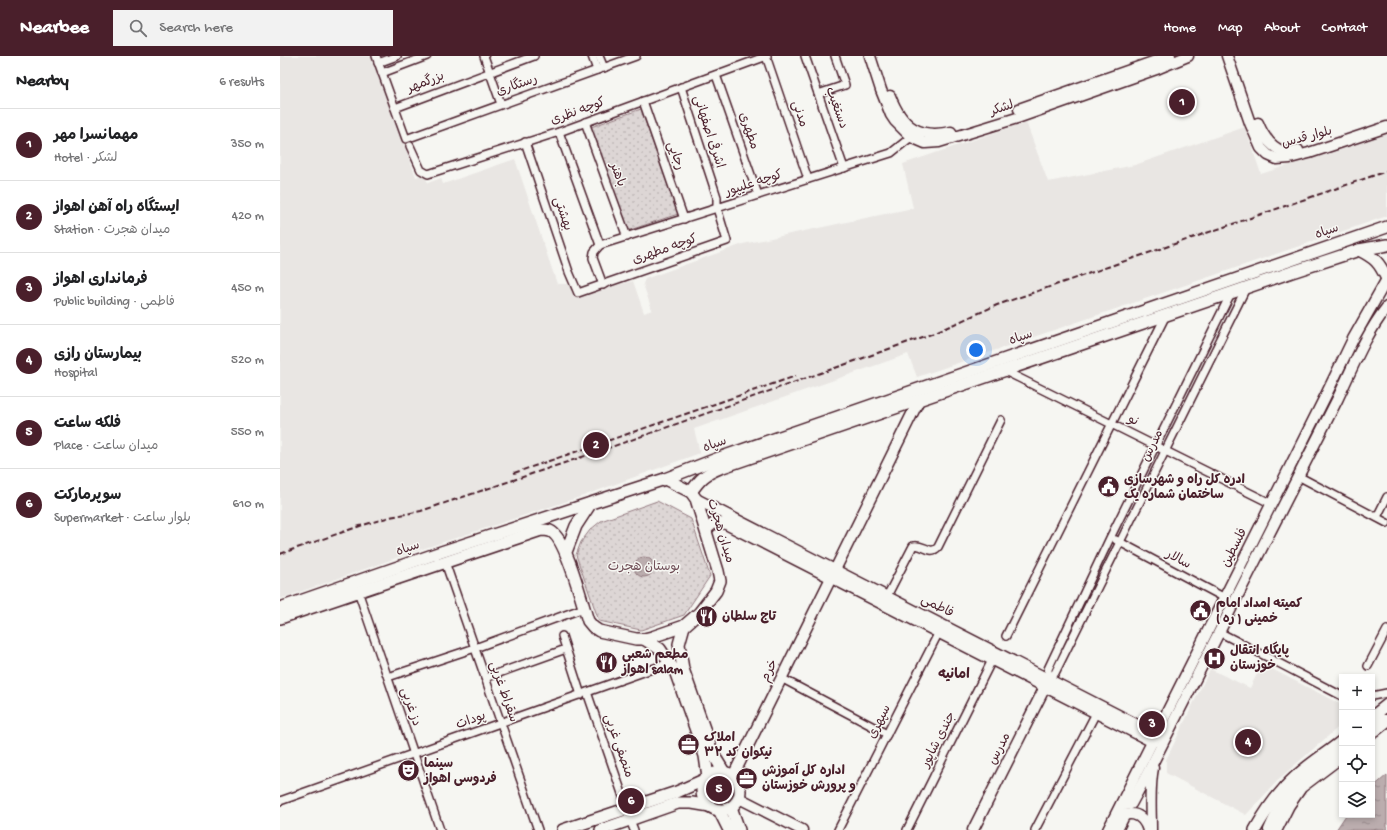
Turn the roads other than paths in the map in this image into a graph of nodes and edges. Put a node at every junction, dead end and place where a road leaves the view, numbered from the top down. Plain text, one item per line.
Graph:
1 (397, 56) edge
2 (427, 56) edge
3 (484, 56) edge
4 (534, 56) edge
5 (592, 56) edge
6 (599, 56) edge
7 (636, 56) edge
8 (766, 56) edge
9 (805, 56) edge
10 (835, 56) edge
11 (870, 56) edge
12 (876, 56) edge
13 (1170, 56) edge
14 (1188, 56) edge
15 (1227, 56) edge
16 (1233, 56) edge
17 (377, 59) edge
18 (600, 69) junction
19 (490, 72) junction
20 (382, 73) junction
21 (716, 75) junction
22 (681, 87) junction
23 (818, 94) junction
24 (643, 101) junction
25 (501, 104) junction
26 (395, 108) junction
27 (1387, 120) edge
28 (585, 122) junction
29 (1387, 127) edge
30 (559, 132) junction
31 (911, 137) junction
32 (525, 142) junction
33 (410, 146) dead end
34 (844, 168) junction
35 (808, 179) junction
36 (758, 195) junction
37 (717, 208) junction
38 (684, 219) junction
39 (1387, 227) edge
40 (627, 237) junction
41 (600, 245) junction
42 (1387, 245) edge
43 (1359, 250) junction
44 (1387, 279) edge
45 (603, 285) junction
46 (1246, 288) junction
47 (578, 293) joint
48 (1231, 293) junction
49 (1387, 308) edge
50 (1166, 315) junction
51 (1005, 371) junction
52 (919, 400) junction
53 (1001, 420) dead end
54 (1112, 424) junction
55 (1311, 426) junction
56 (1321, 431) junction
57 (1156, 446) junction
58 (1165, 451) junction
59 (1298, 476) junction
60 (665, 479) junction
61 (694, 495) junction
62 (1387, 497) edge
63 (591, 503) junction
64 (1272, 504) junction
65 (1376, 517) junction
66 (1387, 522) edge
67 (706, 530) junction
68 (1110, 538) junction
69 (1120, 542) junction
70 (566, 552) junction
71 (443, 557) junction
72 (833, 574) junction
73 (358, 591) junction
74 (1225, 598) junction
75 (885, 600) junction
76 (280, 608) edge
77 (584, 608) junction
78 (280, 618) edge
79 (684, 626) junction
80 (941, 629) junction
81 (1387, 630) edge
82 (1219, 632) junction
83 (562, 636) dead end
84 (1006, 636) dead end
85 (644, 639) junction
86 (475, 648) junction
87 (566, 649) junction
88 (992, 660) junction
89 (669, 663) junction
90 (1368, 666) dead end
91 (388, 677) junction
92 (485, 678) junction
93 (781, 678) junction
94 (1046, 682) junction
95 (1387, 693) edge
96 (584, 694) junction
97 (1339, 694) edge
98 (1375, 695) edge
99 (1387, 705) edge
100 (1096, 713) junction
101 (1375, 715) edge
102 (1387, 721) edge
103 (1375, 722) edge
104 (501, 723) junction
105 (1375, 731) edge
106 (887, 734) junction
107 (1158, 738) junction
108 (1339, 743) edge
109 (1339, 751) edge
110 (414, 754) junction
111 (1156, 756) junction
112 (1339, 758) edge
113 (728, 774) junction
114 (707, 778) junction
115 (1303, 782) junction
116 (280, 801) edge
117 (735, 803) junction
118 (627, 808) junction
119 (714, 808) junction
120 (1125, 808) junction
121 (632, 825) edge
122 (1113, 827) edge
123 (1271, 829) edge
124 (440, 830) edge
125 (538, 830) edge
126 (563, 830) edge
127 (601, 830) edge
128 (729, 830) edge
129 (739, 830) edge
130 (787, 830) edge
131 (802, 830) edge
132 (838, 830) edge
133 (907, 830) edge
134 (973, 830) edge
135 (1034, 830) edge
136 (1148, 830) edge
137 (1151, 830) edge
138 (1255, 830) edge

1 - 17 street
2 - 20 street
3 - 19 street
4 - 19 street, بزرگمهر
5 - 18 street
6 - 18 street
7 - 18 street, رستگاری
8 - 21 street, کوچه نظری
8 - 35 street, مدنی
9 - 23 street, دستغیب
10 - 23 street
11 - 31 street, لشکر
12 - 13 street, لشکر
14 - 31 street, لشکر
15 - 29 street, بلوار قدس
16 - 27 street, بلوار قدس
17 - 20 street
18 - 25 street, رستگاری
19 - 25 street
19 - 26 street, بزرگمهر
20 - 26 street
21 - 22 street, کوچه نظری
21 - 36 street, مطهری
22 - 24 street, کوچه نظری
22 - 37 street, اشرفی اصفهانی
23 - 34 street, دستغیب
24 - 28 street, کوچه نظری
24 - 38 street, رجایی
25 - 26 street, رستگاری
28 - 30 street, کوچه نظری
28 - 40 street, باهنر
30 - 32 street, کوچه نظری
30 - 41 street, بهشتی
31 - 34 street, کوچه علیپور
32 - 33 street, کوچه نظری
32 - 47 street, بهشتی
34 - 35 street, کوچه علیپور
35 - 36 street, کوچه علیپور
36 - 37 street, کوچه علیپور
37 - 38 street, کوچه علیپور
37 - 45 street, کوچه مطهری
38 - 40 street, کوچه علیپور
39 - 60 main road, سپاه
40 - 41 street, کوچه علیپور
41 - 45 street
42 - 43 main road, سپاه
43 - 44 main road
43 - 46 main road, سپاه
44 - 55 street, فلسطین
45 - 47 street, کوچه مطهری
46 - 48 main road, سپاه
46 - 58 street, مدرس
48 - 50 main road, سپاه
48 - 57 street, مدرس
49 - 56 street, فلسطین
50 - 51 main road, سپاه
50 - 54 street
51 - 52 main road, سپاه
51 - 54 street, نو
52 - 61 main road, سپاه
52 - 72 street, خرم
53 - 75 street
54 - 57 street, نو
54 - 84 street
55 - 56 street
55 - 64 street, فلسطین
56 - 59 street, فلسطین
57 - 58 street, نو
57 - 68 street, مدرس
58 - 64 street, نو
58 - 69 street, مدرس
59 - 65 street
59 - 82 street, فلسطین
60 - 61 main road, میدان هجرت
60 - 63 main road
61 - 67 main road, میدان هجرت
61 - 72 street, فاطمی
62 - 65 street
63 - 70 main road
63 - 71 main road, سپاه
64 - 74 street, فلسطین
65 - 66 street
67 - 72 street, فاطمی
67 - 79 main road, میدان هجرت
68 - 69 street, سالار
68 - 94 street, مدرس
69 - 74 street, سالار
69 - 94 street, مدرس
70 - 71 main road, سپاه
70 - 77 main road, میدان هجرت
71 - 73 main road, سپاه
71 - 76 main road, سپاه
71 - 86 street, سقراط غربی
72 - 75 street, فاطمی
72 - 93 street, خرم
73 - 78 main road, سپاه
73 - 91 street, دز غربی
74 - 107 street, فلسطین
75 - 80 street, فاطمی
77 - 85 main road, میدان هجرت
77 - 86 street
79 - 85 main road, میدان هجرت
79 - 113 main road
80 - 88 street, فاطمی
80 - 94 street, فاطمی
80 - 106 street, سپهری
81 - 90 street
82 - 97 street
82 - 107 street, فلسطین
83 - 87 street, منصفی غربی
85 - 89 main road
86 - 91 street
86 - 92 street, سقراط غربی
87 - 92 street
87 - 96 street, منصفی غربی
88 - 94 street, فاطمی
88 - 133 street, جندی شاپور
89 - 96 street, پودات
89 - 114 main road
91 - 110 street, دز غربی
92 - 104 street, سقراط غربی
93 - 106 street
93 - 113 street, خرم
94 - 100 street, فاطمی
94 - 107 street, فاطمی
94 - 134 street, مدرس
95 - 98 street
96 - 104 street, پودات
96 - 118 street, منصفی غربی
99 - 101 main road
100 - 107 street, فاطمی
100 - 135 street
102 - 103 street
102 - 105 main road
104 - 110 street, پودات
104 - 125 street, سقراط غربی
106 - 132 street, سپهری
107 - 111 street, فلسطین
107 - 120 street, فلسطین
108 - 138 main road
109 - 115 street
110 - 116 street, پودات
110 - 124 street, دز غربی
111 - 120 street, فلسطین
111 - 137 street
112 - 115 main road
113 - 114 main road
113 - 117 main road
114 - 118 main road
114 - 119 main road
115 - 123 main road
115 - 123 street
117 - 119 main road
117 - 129 main road
117 - 130 street
117 - 131 street
118 - 126 main road
119 - 121 main road
119 - 128 main road
120 - 122 street
120 - 136 street
121 - 127 main road

